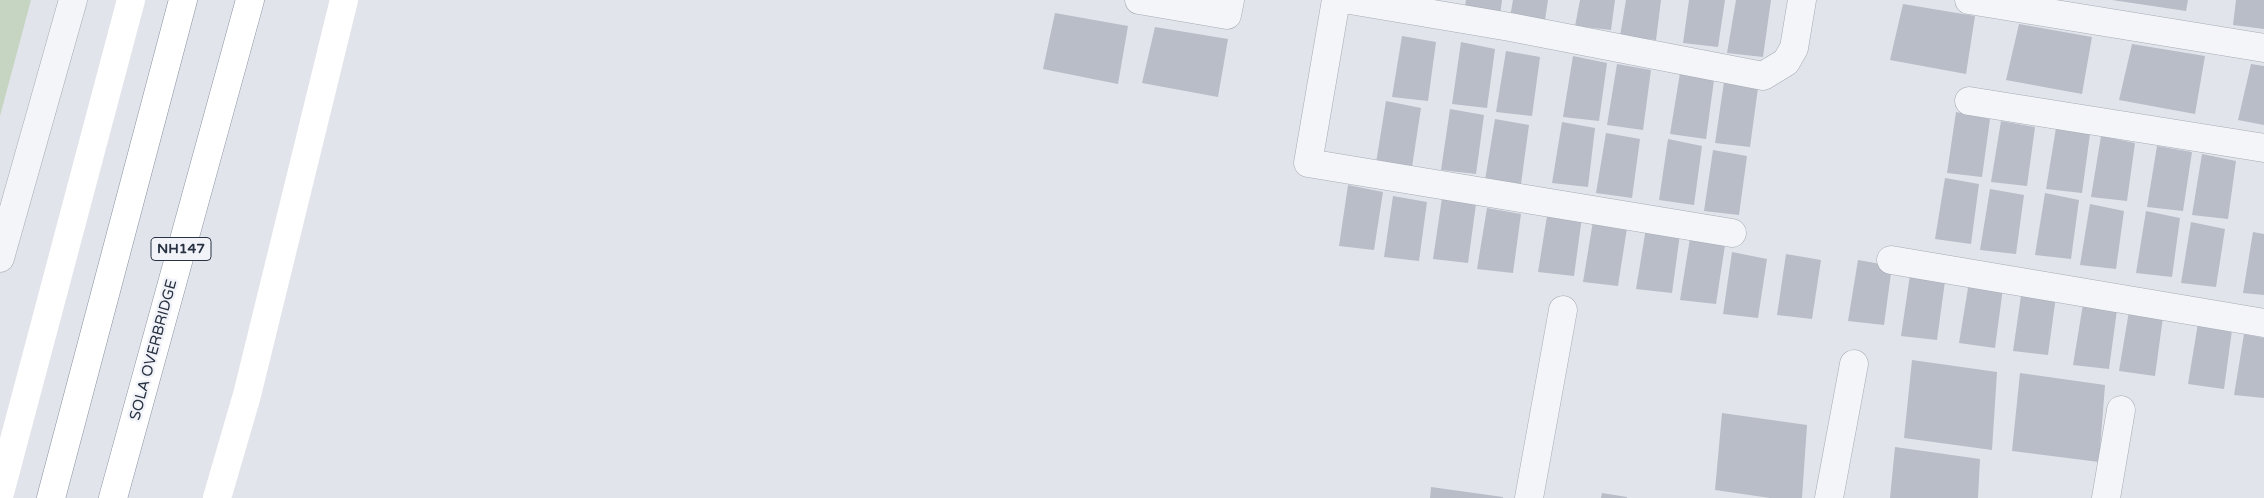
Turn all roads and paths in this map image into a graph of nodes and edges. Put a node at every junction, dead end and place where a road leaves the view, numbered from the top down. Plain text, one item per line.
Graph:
1 (73, 0) edge
2 (131, 0) edge
3 (184, 0) edge
4 (250, 0) edge
5 (344, 0) edge
6 (1139, 0) edge
7 (1230, 0) edge
8 (1336, 0) edge
9 (1350, 0) edge
10 (1802, 0) edge
11 (1970, 0) edge
12 (2264, 48) edge
13 (1969, 101) dead end
14 (2264, 148) edge
15 (1732, 234) dead end
16 (0, 258) edge
17 (1892, 260) dead end
18 (1563, 310) dead end
19 (2264, 323) edge
20 (1854, 364) dead end
21 (2121, 410) dead end
22 (0, 493) edge
23 (51, 498) edge
24 (113, 498) edge
25 (218, 498) edge
26 (1529, 498) edge
27 (1829, 498) edge
28 (2106, 498) edge

1 - 16 street
2 - 22 main road
3 - 23 main road
4 - 24 main road, SOLA OVERBRIDGE / NH147
5 - 25 main road
6 - 7 street
8 - 15 street
9 - 10 street
11 - 12 street
13 - 14 street
17 - 19 street
18 - 26 street
20 - 27 street
21 - 28 street

